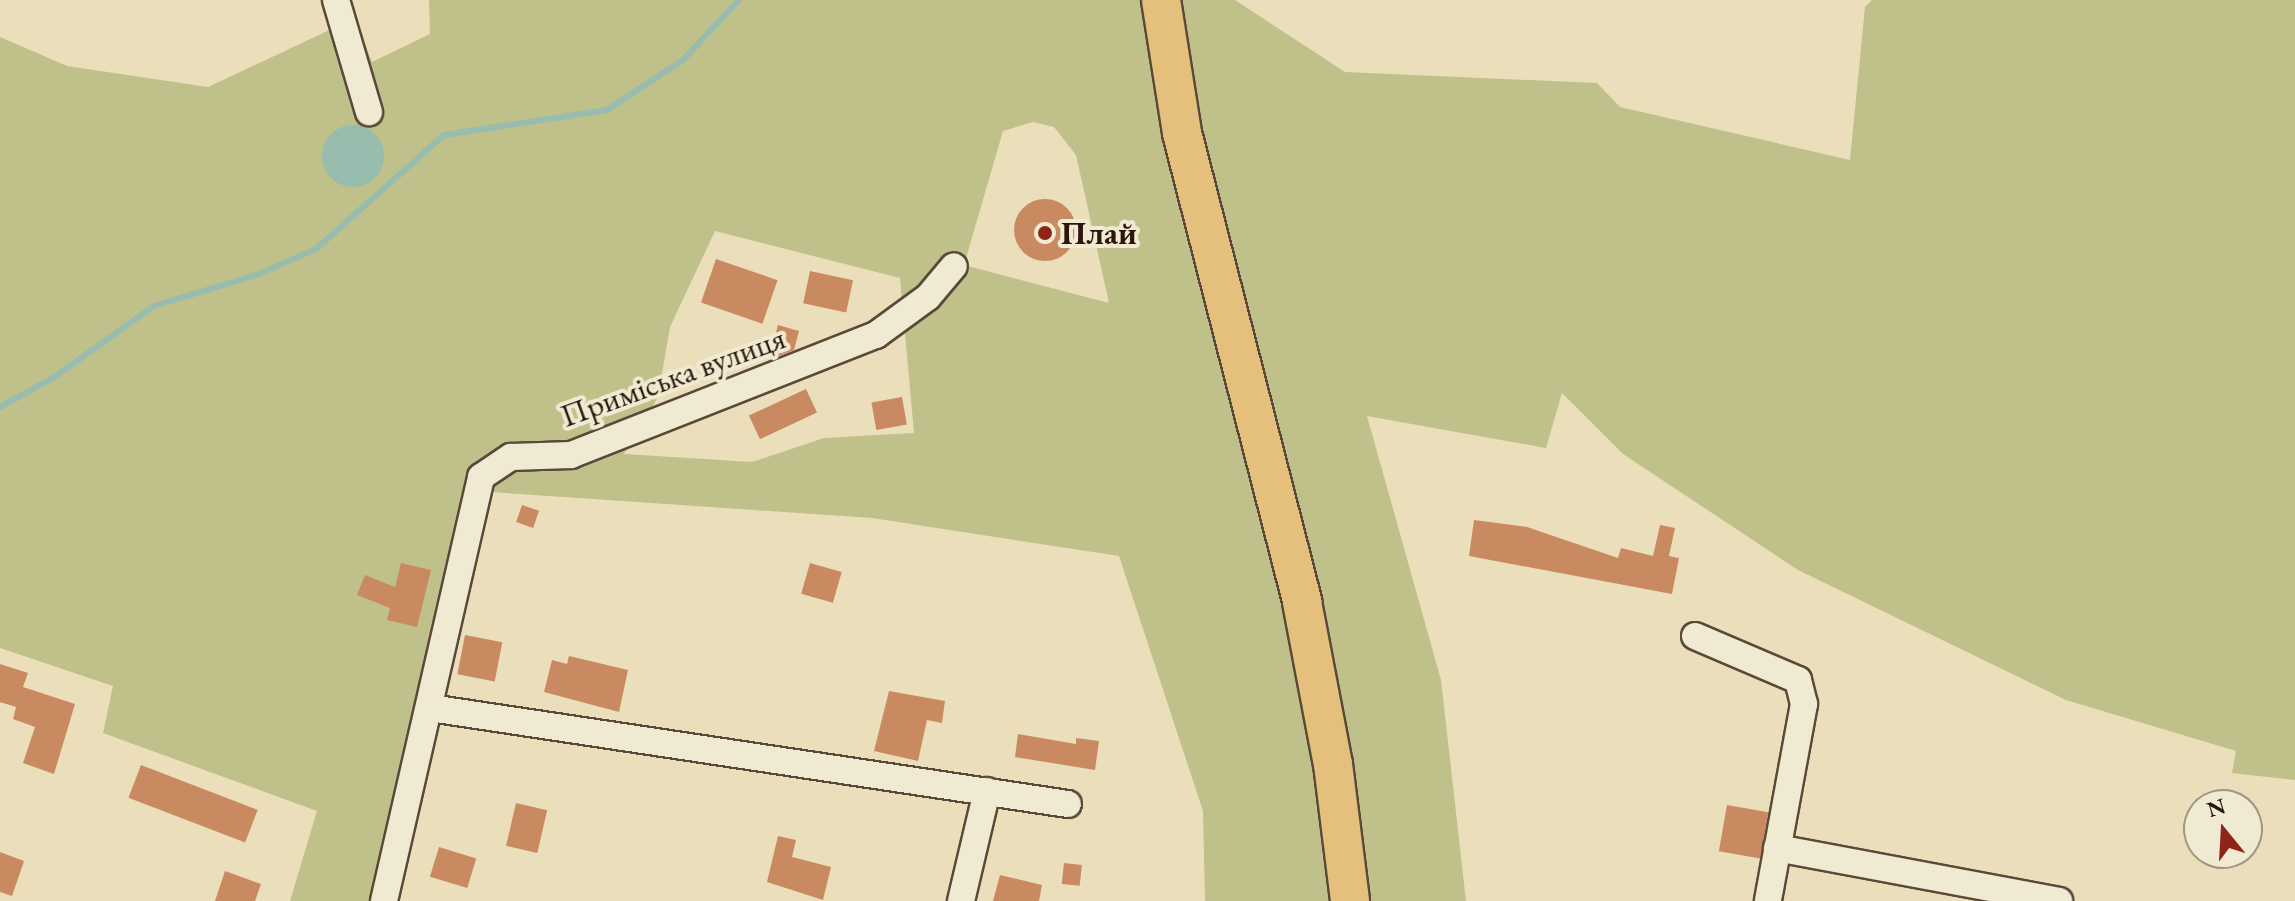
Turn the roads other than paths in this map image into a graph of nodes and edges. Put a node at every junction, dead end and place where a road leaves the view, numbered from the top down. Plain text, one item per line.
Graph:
1 (336, 0) edge
2 (1161, 0) edge
3 (369, 112) dead end
4 (954, 266) dead end
5 (1695, 636) dead end
6 (430, 708) junction
7 (987, 791) junction
8 (1068, 804) dead end
9 (1777, 848) junction
10 (384, 901) edge
11 (961, 901) edge
12 (1350, 901) edge
13 (1768, 901) edge
14 (2059, 901) edge

1 - 3 street
2 - 12 highway
4 - 6 street, Приміська вулиця
5 - 9 street
6 - 7 street
6 - 10 street, Приміська вулиця
7 - 8 street
7 - 11 street
9 - 13 street
9 - 14 street

